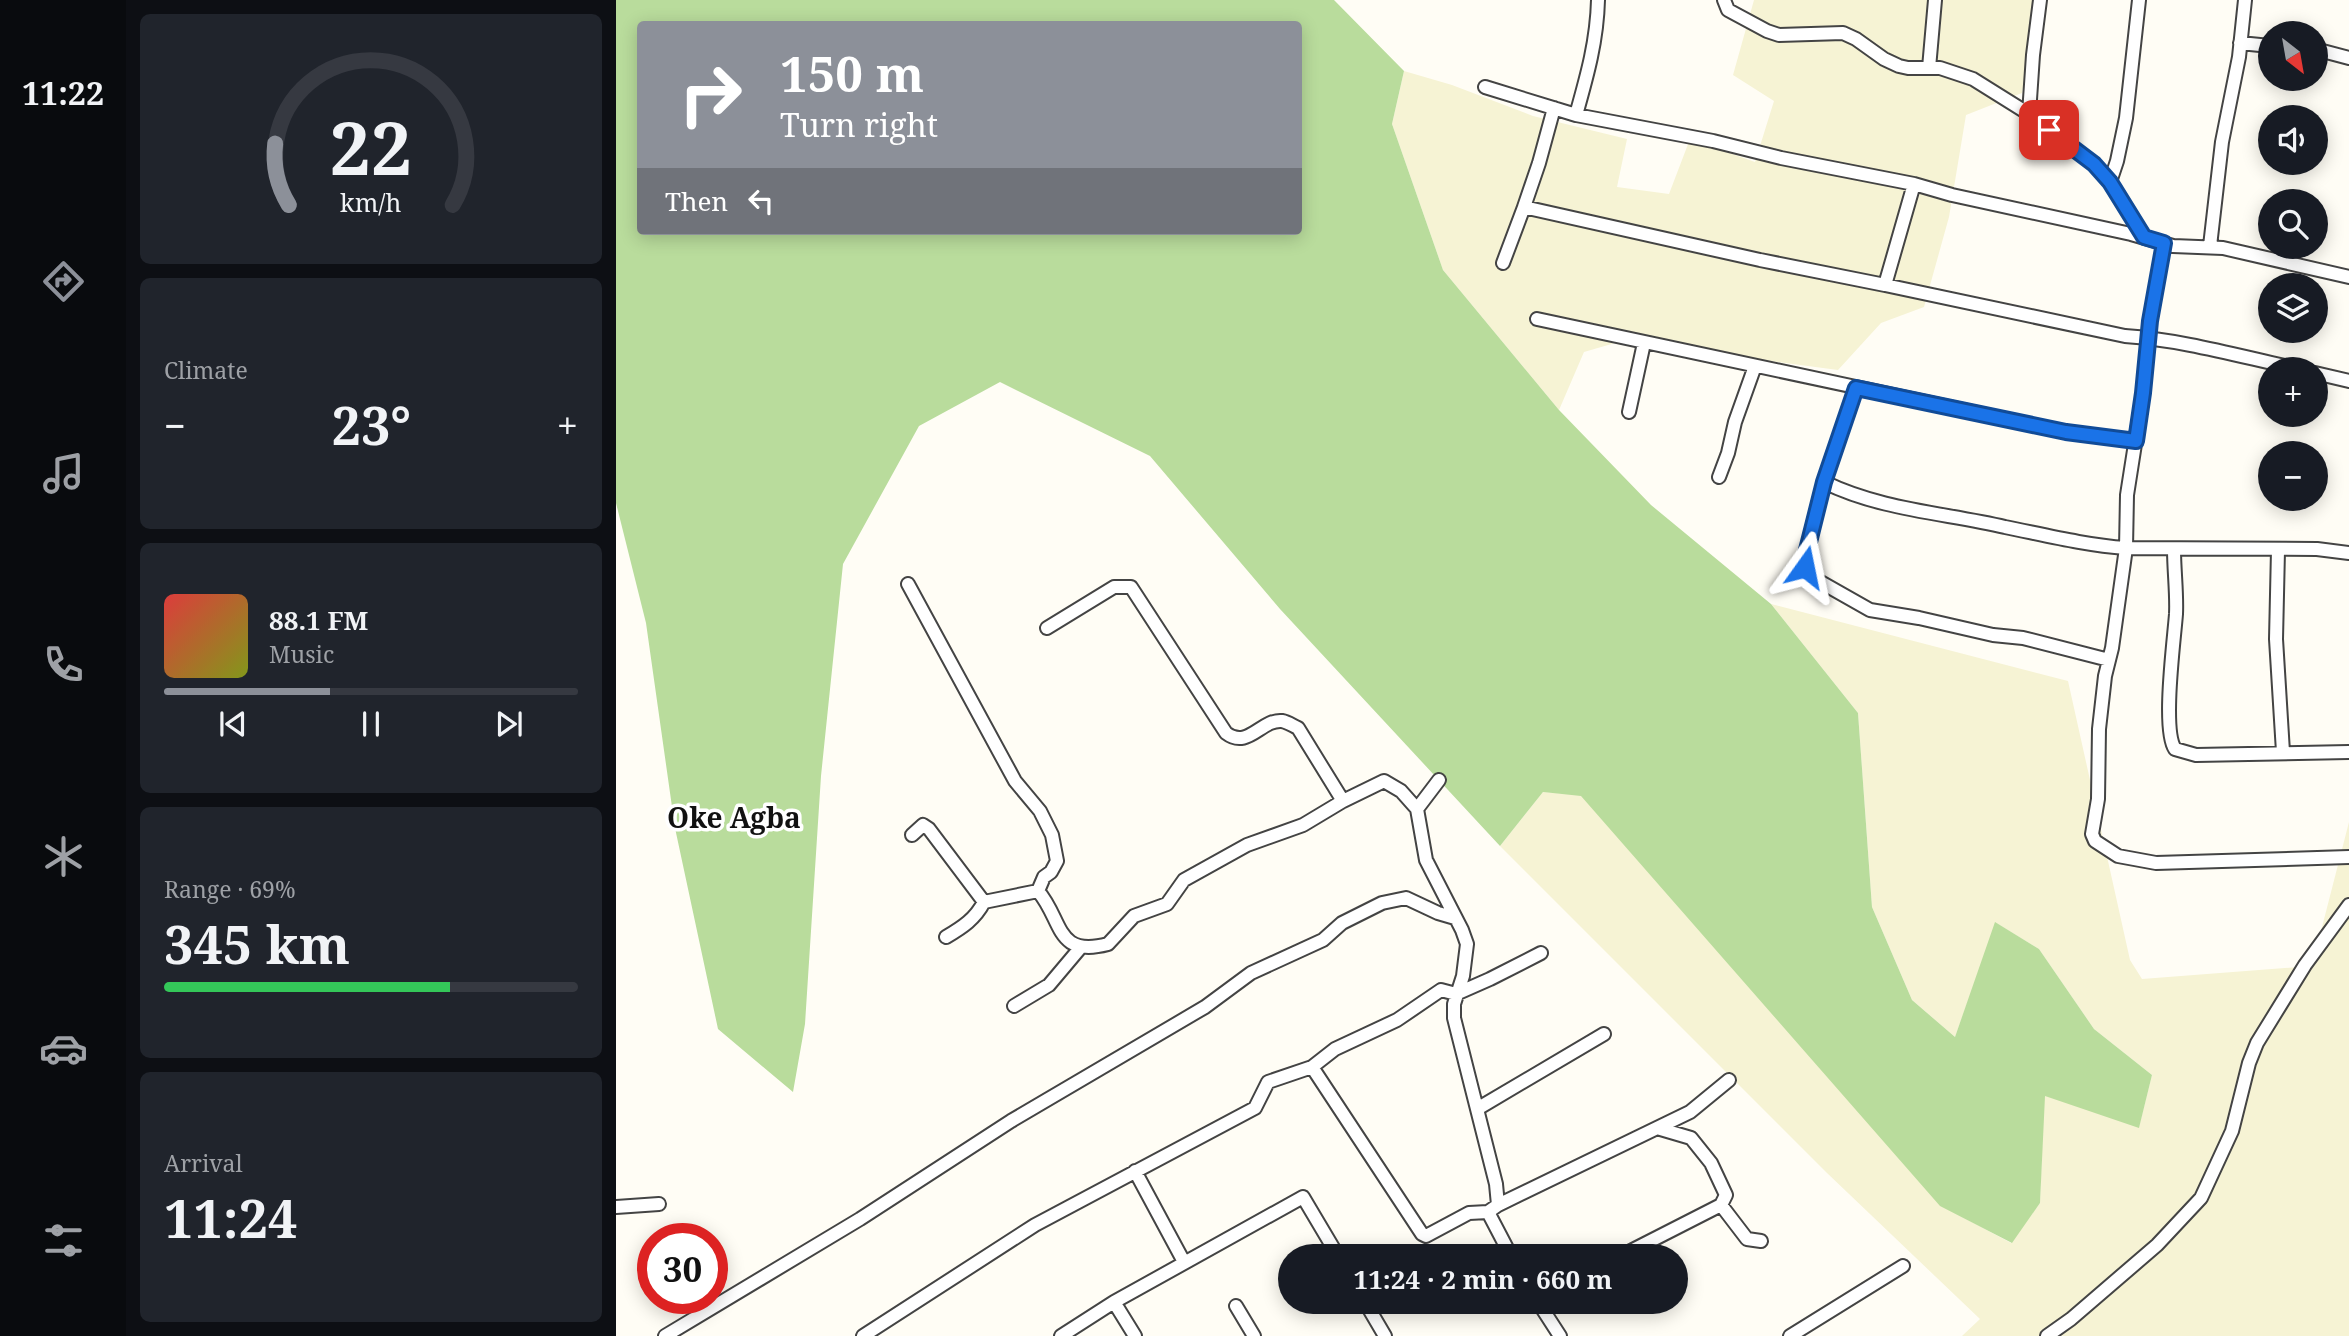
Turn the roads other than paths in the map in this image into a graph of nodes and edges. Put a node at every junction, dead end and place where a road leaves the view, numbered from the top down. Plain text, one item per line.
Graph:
1 (1598, 0) edge
2 (1724, 0) edge
3 (1935, 0) edge
4 (2040, 0) edge
5 (2139, 0) edge
6 (2245, 0) edge
7 (2240, 43) junction
8 (2258, 45) edge
9 (2328, 52) edge
10 (2349, 58) edge
11 (1929, 68) junction
12 (1485, 87) dead end
13 (1554, 108) junction
14 (1576, 114) junction
15 (2029, 114) junction
16 (2110, 182) junction
17 (1914, 184) junction
18 (1524, 207) junction
19 (2144, 237) junction
20 (2164, 243) junction
21 (2210, 246) junction
22 (1503, 263) dead end
23 (2349, 277) edge
24 (1885, 285) junction
25 (1537, 319) dead end
26 (2147, 338) junction
27 (1644, 343) junction
28 (2258, 361) edge
29 (1755, 366) junction
30 (2328, 376) edge
31 (2349, 381) edge
32 (1856, 388) junction
33 (1629, 412) dead end
34 (2136, 441) junction
35 (1719, 477) dead end
36 (1824, 482) junction
37 (2126, 548) junction
38 (2174, 549) junction
39 (2278, 550) junction
40 (2349, 553) edge
41 (908, 584) dead end
42 (1047, 628) dead end
43 (2109, 660) junction
44 (2283, 752) junction
45 (2349, 752) edge
46 (1439, 780) dead end
47 (1343, 801) junction
48 (1417, 808) junction
49 (912, 835) dead end
50 (2349, 857) edge
51 (1038, 891) junction
52 (984, 902) junction
53 (2349, 905) edge
54 (1455, 918) junction
55 (946, 937) dead end
56 (1081, 947) junction
57 (1541, 953) dead end
58 (1456, 994) junction
59 (1014, 1006) dead end
60 (1604, 1034) dead end
61 (1312, 1067) junction
62 (1729, 1080) dead end
63 (1476, 1109) junction
64 (1657, 1128) junction
65 (1135, 1171) junction
66 (659, 1204) dead end
67 (1721, 1205) junction
68 (616, 1207) edge
69 (1493, 1208) junction
70 (1761, 1241) dead end
71 (1331, 1244) edge
72 (1506, 1244) edge
73 (1645, 1244) edge
74 (1184, 1262) junction
75 (1903, 1266) dead end
76 (1114, 1302) junction
77 (1236, 1306) dead end
78 (1372, 1314) edge
79 (1546, 1314) edge
80 (2064, 1324) junction
81 (665, 1336) edge
82 (863, 1336) edge
83 (1061, 1336) edge
84 (1135, 1336) edge
85 (1254, 1336) edge
86 (1385, 1336) edge
87 (1560, 1336) edge
88 (1790, 1336) edge
89 (2047, 1336) edge
90 (2073, 1336) edge

1 - 14 street
2 - 11 street
3 - 11 street
4 - 15 street
5 - 16 street
6 - 7 street
7 - 8 street
7 - 21 street
9 - 10 street
11 - 15 street
12 - 13 street
13 - 14 street
13 - 18 street
14 - 17 street
15 - 16 street
16 - 19 street
17 - 19 street
17 - 24 street
18 - 22 street
18 - 24 street
19 - 20 street
20 - 21 street
20 - 26 street
21 - 23 street
24 - 26 street
25 - 27 street
26 - 28 street
26 - 34 street
27 - 29 street
27 - 33 street
29 - 32 street
29 - 35 street
30 - 31 street
32 - 34 street
32 - 36 street
34 - 37 street
36 - 37 street
36 - 43 street
37 - 38 street
37 - 43 street
38 - 39 street
38 - 44 street
39 - 40 street
39 - 44 street
41 - 51 street
42 - 47 street
43 - 50 street
44 - 45 street
46 - 48 street
47 - 48 street
47 - 56 street
48 - 54 street
49 - 52 street
51 - 52 street
51 - 56 street
52 - 55 street
53 - 80 street
54 - 58 street
54 - 81 street
56 - 59 street
57 - 58 street
58 - 61 street
58 - 63 street
60 - 63 street
61 - 65 street
61 - 69 street
62 - 64 street
63 - 69 street
64 - 67 street
64 - 69 street
65 - 74 street
65 - 82 street
66 - 68 street
67 - 70 street
67 - 73 street
69 - 72 street
71 - 74 street
74 - 76 street
75 - 88 street
76 - 83 street
76 - 84 street
77 - 85 street
78 - 86 street
79 - 87 street
80 - 89 street
80 - 90 street

